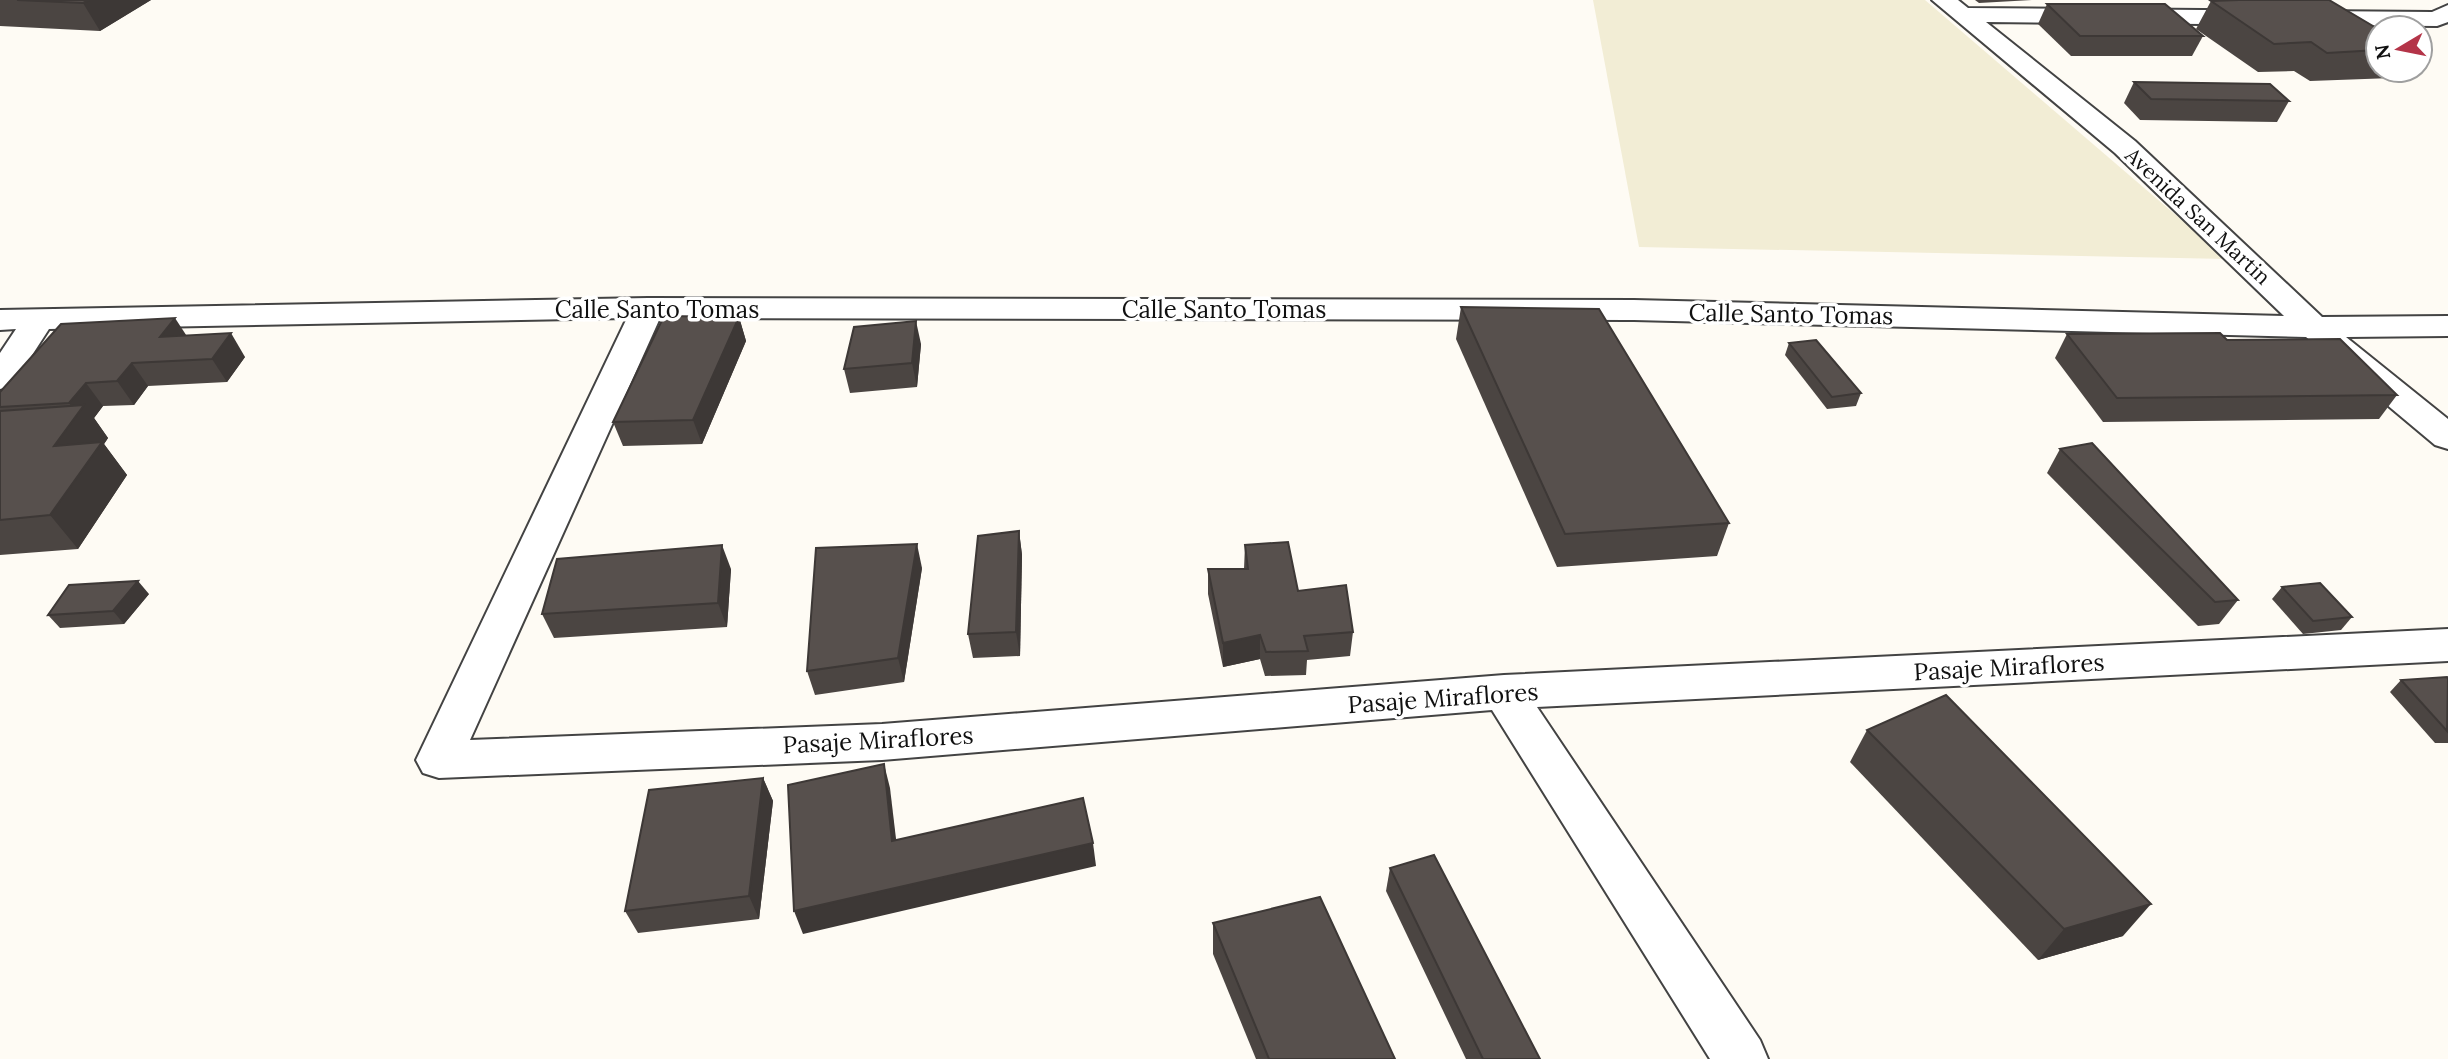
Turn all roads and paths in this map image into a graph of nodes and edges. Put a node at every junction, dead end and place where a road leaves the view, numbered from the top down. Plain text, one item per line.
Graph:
1 (2182, 0) edge
2 (2443, 0) edge
3 (2448, 5) edge
4 (1953, 8) edge
5 (2448, 12) edge
6 (2204, 17) junction
7 (648, 308) junction
8 (39, 319) junction
9 (0, 320) edge
10 (2315, 327) junction
11 (2448, 327) edge
12 (0, 379) edge
13 (2448, 436) edge
14 (2448, 645) edge
15 (1504, 692) junction
16 (1741, 1059) edge

1 - 6 street
2 - 3 street
4 - 6 street
4 - 10 street, Avenida San Martin
5 - 6 street
7 - 8 street, Calle Santo Tomas
7 - 10 street, Calle Santo Tomas
7 - 15 street, Pasaje Miraflores
8 - 9 street, Calle Santo Tomas
8 - 12 street
10 - 11 street, Calle Santo Tomas
10 - 13 street, Avenida San Martin
14 - 15 street, Pasaje Miraflores
15 - 16 street

